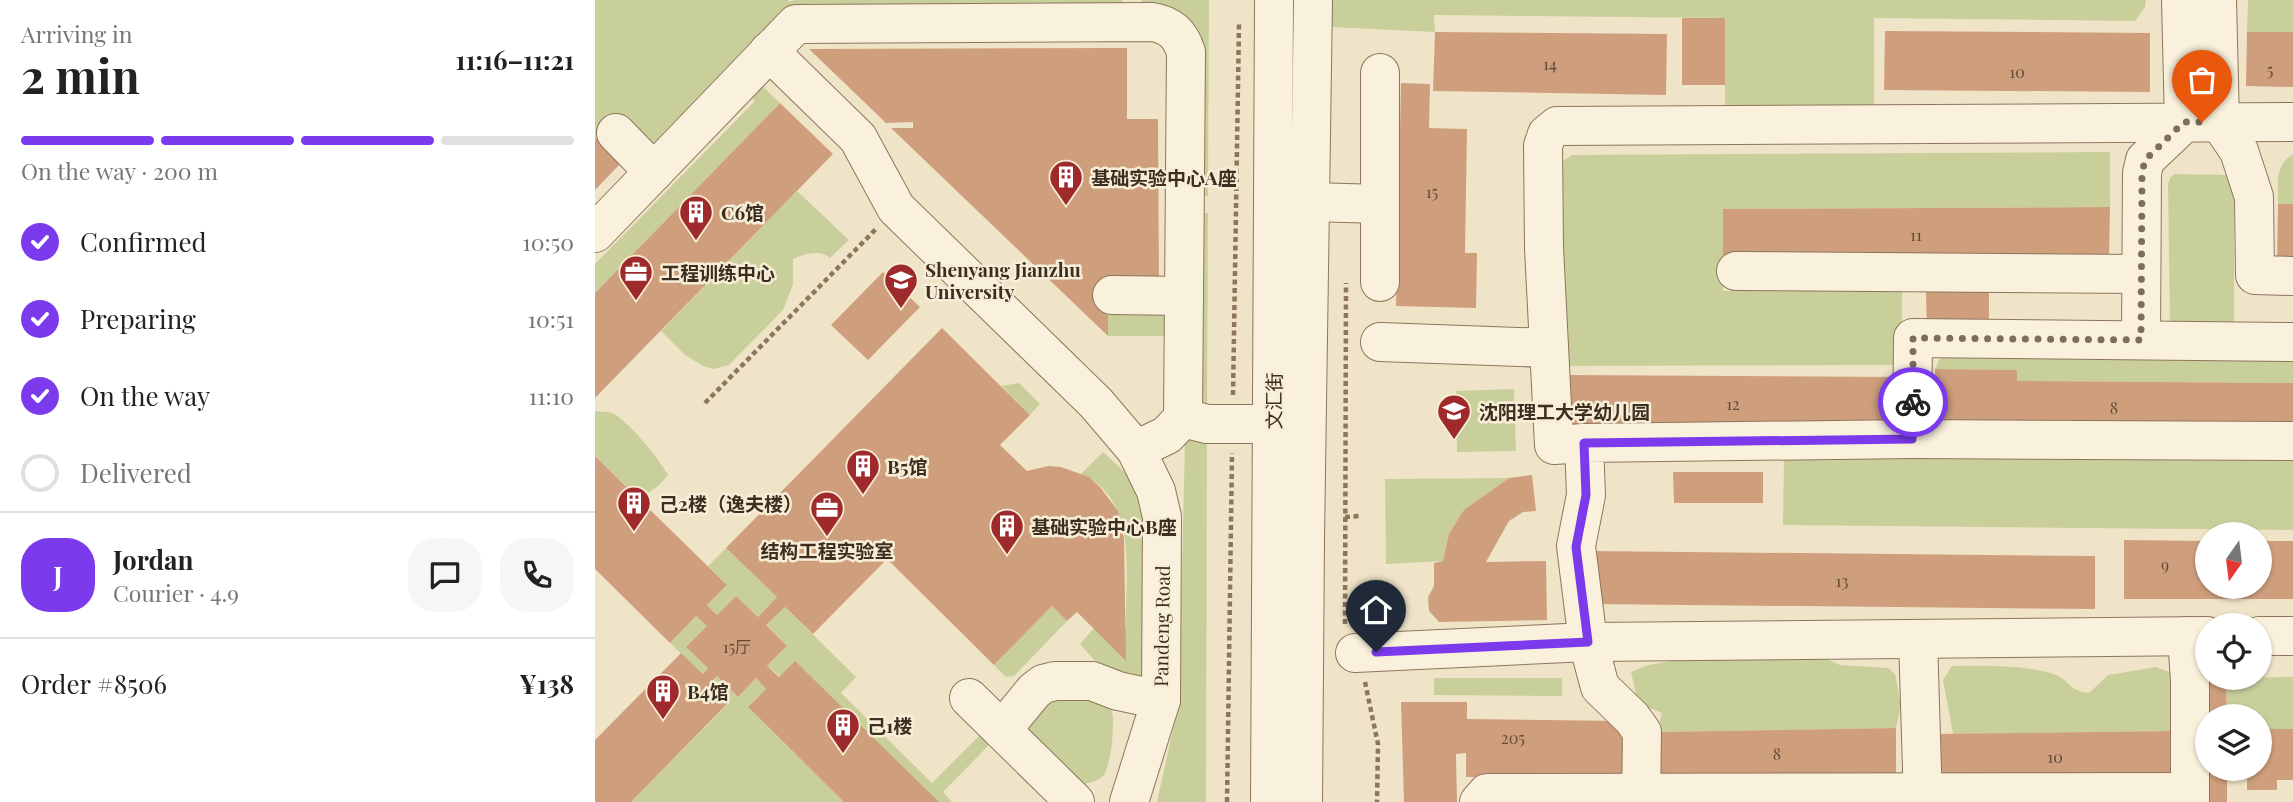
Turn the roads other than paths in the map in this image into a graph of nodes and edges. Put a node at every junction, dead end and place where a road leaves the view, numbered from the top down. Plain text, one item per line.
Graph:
1 (1274, 0) edge
2 (2181, 0) edge
3 (2217, 0) edge
4 (1313, 2) edge
5 (769, 51) junction
6 (1380, 73) dead end
7 (2202, 122) junction
8 (2293, 122) edge
9 (616, 133) dead end
10 (654, 172) junction
11 (1311, 202) junction
12 (1380, 204) junction
13 (595, 233) edge
14 (1736, 271) dead end
15 (2141, 274) junction
16 (2293, 276) edge
17 (1363, 277) road end
18 (1112, 295) dead end
19 (1184, 296) junction
20 (2141, 340) junction
21 (1380, 342) dead end
22 (2293, 342) edge
23 (1549, 348) junction
24 (1183, 418) junction
25 (1273, 424) junction
26 (1912, 439) junction
27 (2293, 441) edge
28 (1584, 443) junction
29 (1136, 450) junction
30 (2195, 636) edge
31 (2272, 636) edge
32 (2293, 636) edge
33 (1918, 639) junction
34 (1588, 642) junction
35 (2195, 649) edge
36 (1355, 653) road end
37 (969, 698) dead end
38 (1160, 700) junction
39 (1002, 730) junction
40 (1923, 797) edge
41 (2190, 797) edge
42 (1641, 798) edge
43 (1075, 802) edge
44 (1129, 802) edge
45 (1271, 802) edge
46 (1303, 802) edge
47 (1479, 802) edge

1 - 25 street, 文汇街
2 - 7 street
3 - 7 street
4 - 11 street, 文汇街
5 - 10 street
5 - 19 street
5 - 29 street, Pandeng Road
6 - 12 street
7 - 8 street
7 - 15 street
7 - 16 street
7 - 23 street
9 - 10 street
10 - 13 street
11 - 12 street
11 - 46 street, 文汇街
12 - 17 street
14 - 15 street
15 - 20 street
18 - 19 street
19 - 24 street
20 - 22 street
20 - 26 street
21 - 23 street
23 - 28 street
24 - 25 street
24 - 29 street
25 - 45 street, 文汇街
26 - 27 street
26 - 28 street
28 - 34 street
29 - 38 street, Pandeng Road
30 - 33 street
31 - 32 street
33 - 34 street
33 - 40 street
34 - 36 street
34 - 42 street
35 - 41 street
37 - 39 street
38 - 39 street
38 - 44 street, Pandeng Road
39 - 43 street
40 - 41 street
40 - 42 street
42 - 47 street

